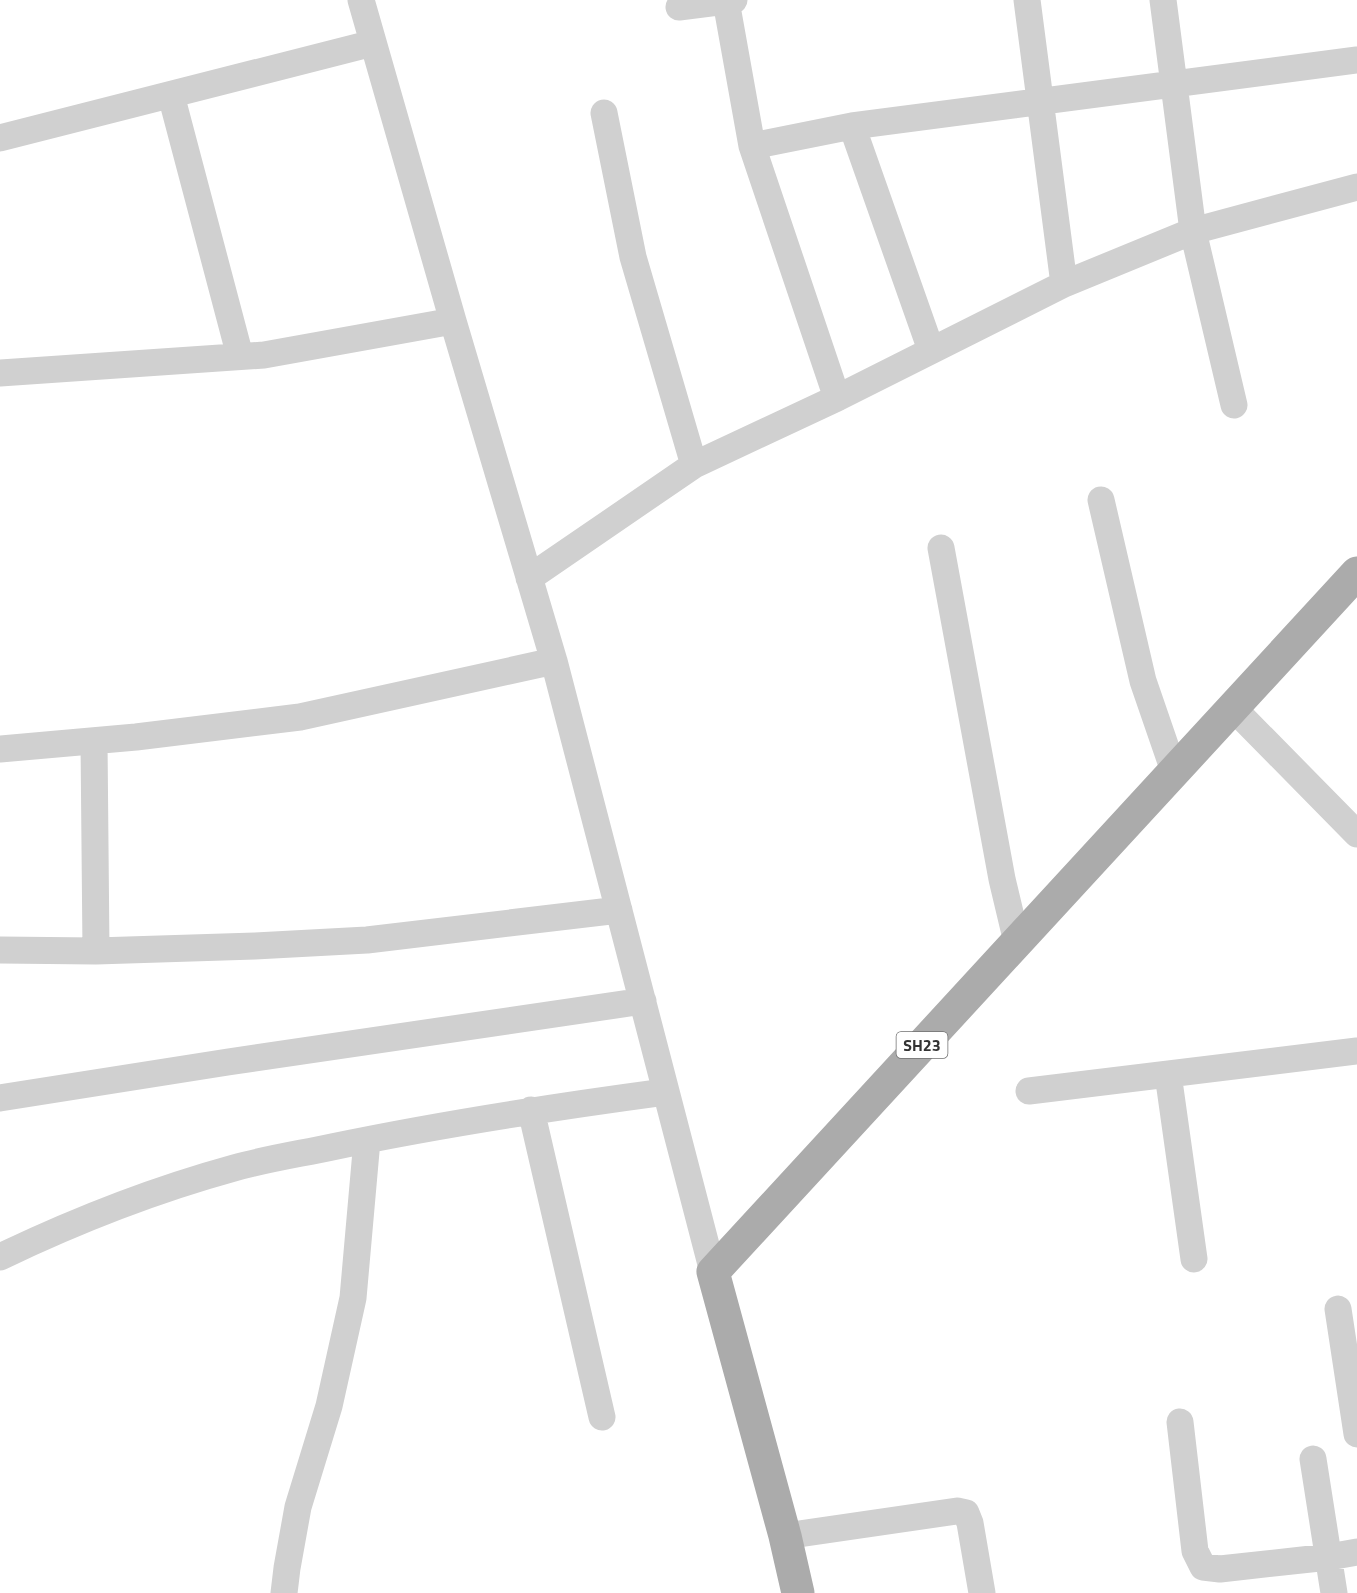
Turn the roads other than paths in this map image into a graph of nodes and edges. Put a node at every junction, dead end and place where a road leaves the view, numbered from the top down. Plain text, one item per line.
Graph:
1 (361, 0) edge
2 (1027, 0) edge
3 (1162, 0) edge
4 (730, 1) edge
5 (679, 7) dead end
6 (373, 43) junction
7 (1357, 60) edge
8 (1174, 82) junction
9 (171, 95) junction
10 (1041, 102) junction
11 (604, 113) dead end
12 (852, 126) junction
13 (0, 138) edge
14 (752, 146) junction
15 (1357, 187) edge
16 (1193, 231) junction
17 (1064, 284) junction
18 (453, 321) junction
19 (931, 350) junction
20 (240, 356) junction
21 (0, 373) edge
22 (837, 398) junction
23 (1234, 405) dead end
24 (694, 465) junction
25 (1101, 500) dead end
26 (941, 548) dead end
27 (1357, 573) edge
28 (529, 578) junction
29 (554, 661) junction
30 (1233, 708) junction
31 (94, 741) junction
32 (0, 749) edge
33 (1174, 771) junction
34 (1357, 834) edge
35 (619, 910) junction
36 (1017, 942) junction
37 (0, 950) edge
38 (96, 951) junction
39 (643, 1001) junction
40 (1357, 1051) edge
41 (1168, 1074) junction
42 (1029, 1091) dead end
43 (664, 1092) junction
44 (0, 1098) edge
45 (531, 1110) junction
46 (367, 1140) junction
47 (0, 1257) edge
48 (1194, 1259) dead end
49 (713, 1272) junction
50 (1338, 1309) dead end
51 (602, 1418) dead end
52 (1180, 1422) dead end
53 (1357, 1434) edge
54 (1313, 1459) dead end
55 (785, 1536) junction
56 (1357, 1552) edge
57 (1329, 1557) junction
58 (284, 1593) edge
59 (798, 1593) edge
60 (982, 1593) edge
61 (1334, 1593) edge

1 - 6 street
2 - 10 street
3 - 8 street
4 - 5 street
4 - 14 street
6 - 9 street
6 - 18 street
7 - 8 street
8 - 10 street
8 - 16 street
9 - 13 street
9 - 20 street
10 - 12 street
10 - 17 street
11 - 24 street
12 - 14 street
12 - 19 street
14 - 22 street
15 - 16 street
16 - 17 street
16 - 23 street
17 - 19 street
18 - 20 street
18 - 28 street
19 - 22 street
20 - 21 street
22 - 24 street
24 - 28 street
25 - 33 street
26 - 36 street
27 - 30 main road, SH23
28 - 29 street
29 - 31 street
29 - 35 street
30 - 33 main road, SH23
30 - 34 street
31 - 32 street
31 - 38 street
33 - 36 main road, SH23
35 - 38 street
35 - 39 street
36 - 49 main road, SH23
37 - 38 street
39 - 43 street
39 - 44 street
40 - 41 street
41 - 42 street
41 - 48 street
43 - 45 street
43 - 49 street
45 - 46 street
45 - 51 street
46 - 47 street
46 - 58 street
49 - 55 main road
50 - 53 street
52 - 57 street
54 - 57 street
55 - 59 main road
55 - 60 street
56 - 57 street
57 - 61 street

